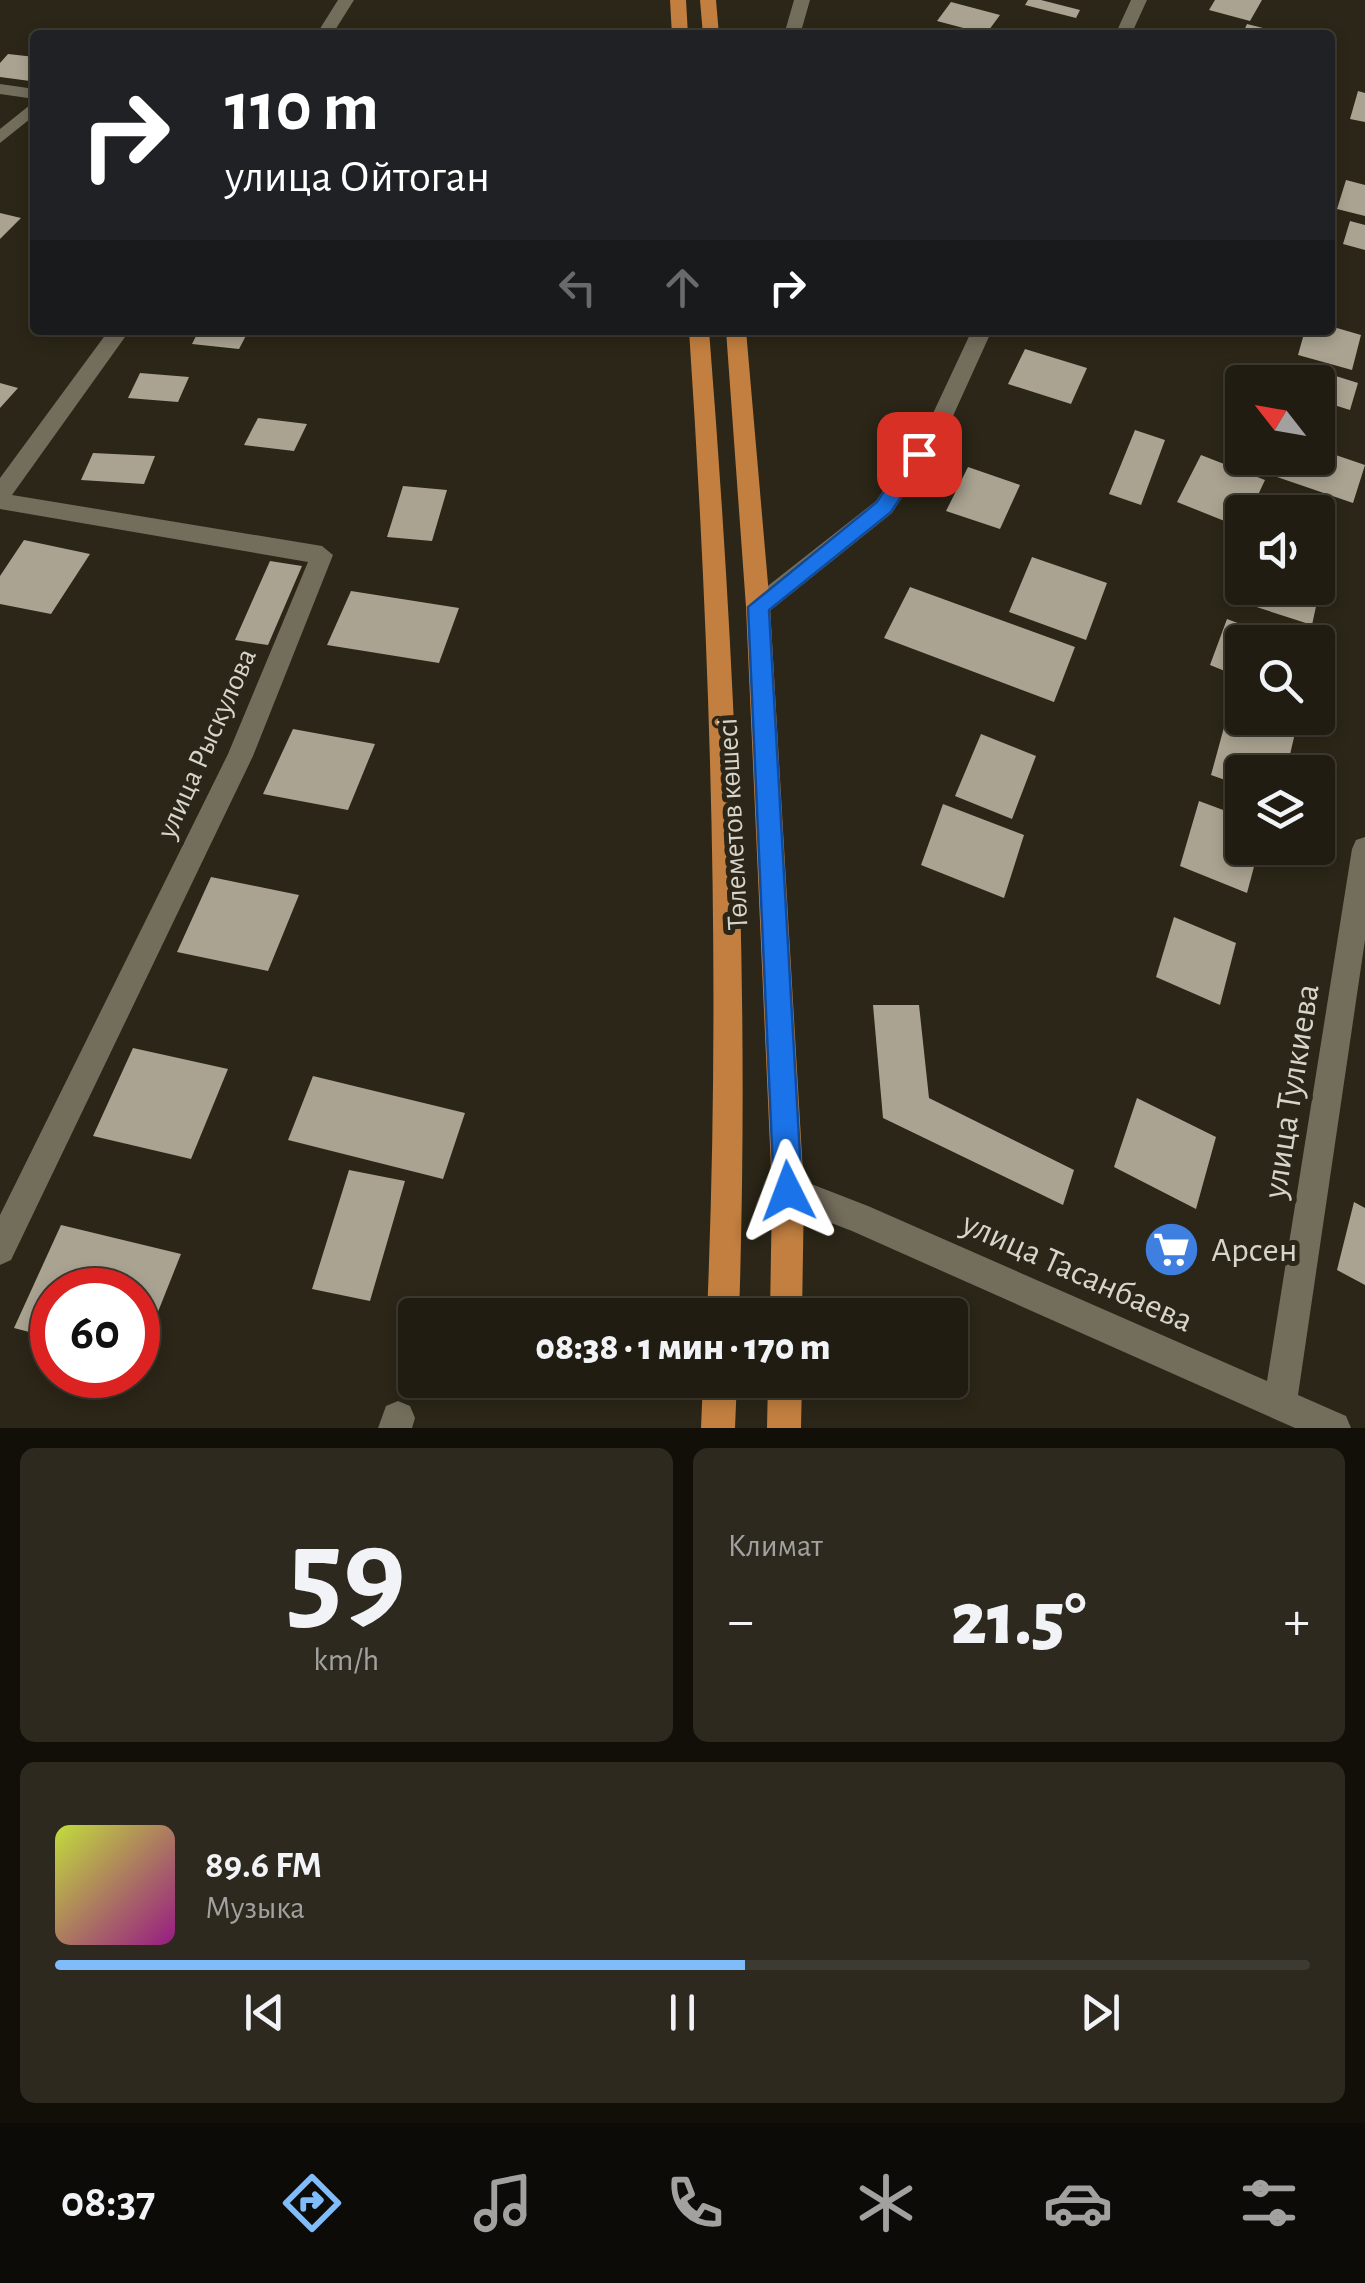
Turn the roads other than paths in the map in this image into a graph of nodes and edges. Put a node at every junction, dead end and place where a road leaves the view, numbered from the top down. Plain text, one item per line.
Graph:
1 (346, 0) edge
2 (678, 0) edge
3 (708, 0) edge
4 (802, 0) edge
5 (1139, 0) edge
6 (327, 30) edge
7 (680, 30) edge
8 (711, 30) edge
9 (793, 30) edge
10 (1125, 30) edge
11 (0, 89) edge
12 (30, 93) edge
13 (30, 111) edge
14 (0, 138) edge
15 (116, 335) edge
16 (699, 335) edge
17 (736, 335) edge
18 (980, 335) edge
19 (0, 498) edge
20 (758, 607) junction
21 (1365, 849) edge
22 (788, 1191) junction
23 (0, 1249) edge
24 (724, 1298) edge
25 (786, 1298) edge
26 (719, 1398) edge
27 (785, 1398) edge
28 (1280, 1404) junction
29 (718, 1428) edge
30 (784, 1428) edge
31 (1334, 1428) edge

1 - 6 street
2 - 7 main road
3 - 8 main road
4 - 9 street
5 - 10 street
11 - 12 street
13 - 14 street
15 - 19 street
16 - 24 main road, Төлеметов көшесі
17 - 20 main road, Төлеметов көшесі
18 - 20 street
19 - 23 street, улица Рыскулова
20 - 22 main road, Төлеметов көшесі
21 - 28 street, улица Тулкиева
22 - 25 main road, Төлеметов көшесі
22 - 28 street, улица Тасанбаева
26 - 29 main road
27 - 30 main road
28 - 31 street, улица Тасанбаева

